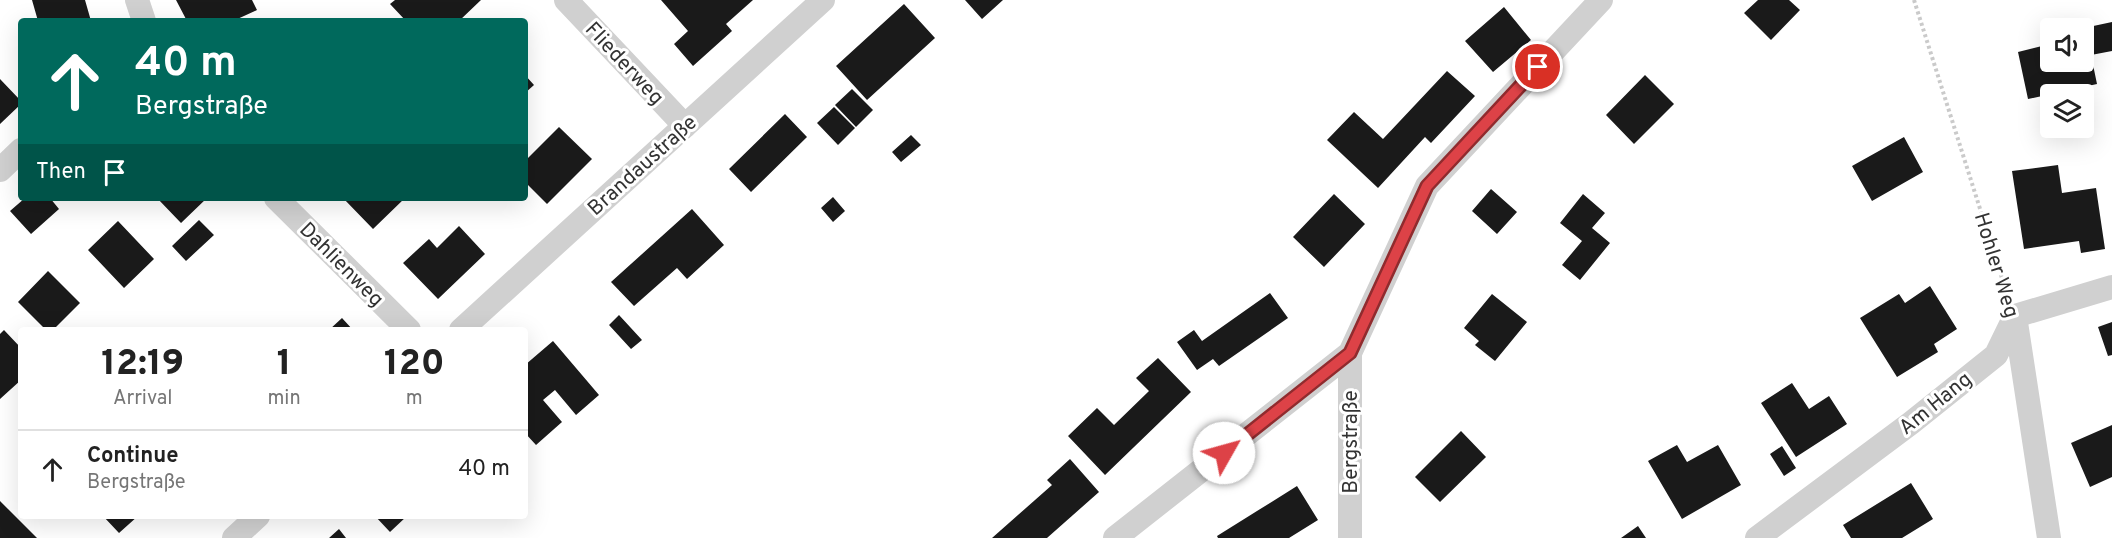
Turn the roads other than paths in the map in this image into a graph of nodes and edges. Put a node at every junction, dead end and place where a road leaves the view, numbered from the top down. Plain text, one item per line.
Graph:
1 (137, 0) edge
2 (566, 0) edge
3 (823, 0) edge
4 (1601, 0) edge
5 (143, 18) edge
6 (685, 126) junction
7 (18, 153) edge
8 (0, 170) edge
9 (279, 201) edge
10 (2112, 287) edge
11 (2015, 316) junction
12 (406, 327) edge
13 (464, 327) edge
14 (1350, 353) junction
15 (255, 519) edge
16 (234, 538) edge
17 (1115, 538) edge
18 (1350, 538) edge
19 (1757, 538) edge
20 (2049, 538) edge

1 - 5 street
2 - 6 street, Fliederweg
3 - 6 street, Brandaustraße
4 - 14 street, Bergstraße
6 - 13 street, Brandaustraße
7 - 8 street
9 - 12 street, Dahlienweg
10 - 11 street
11 - 19 street, Am Hang
11 - 20 street, Hohler Weg
14 - 17 street
14 - 18 street, Bergstraße
15 - 16 street

